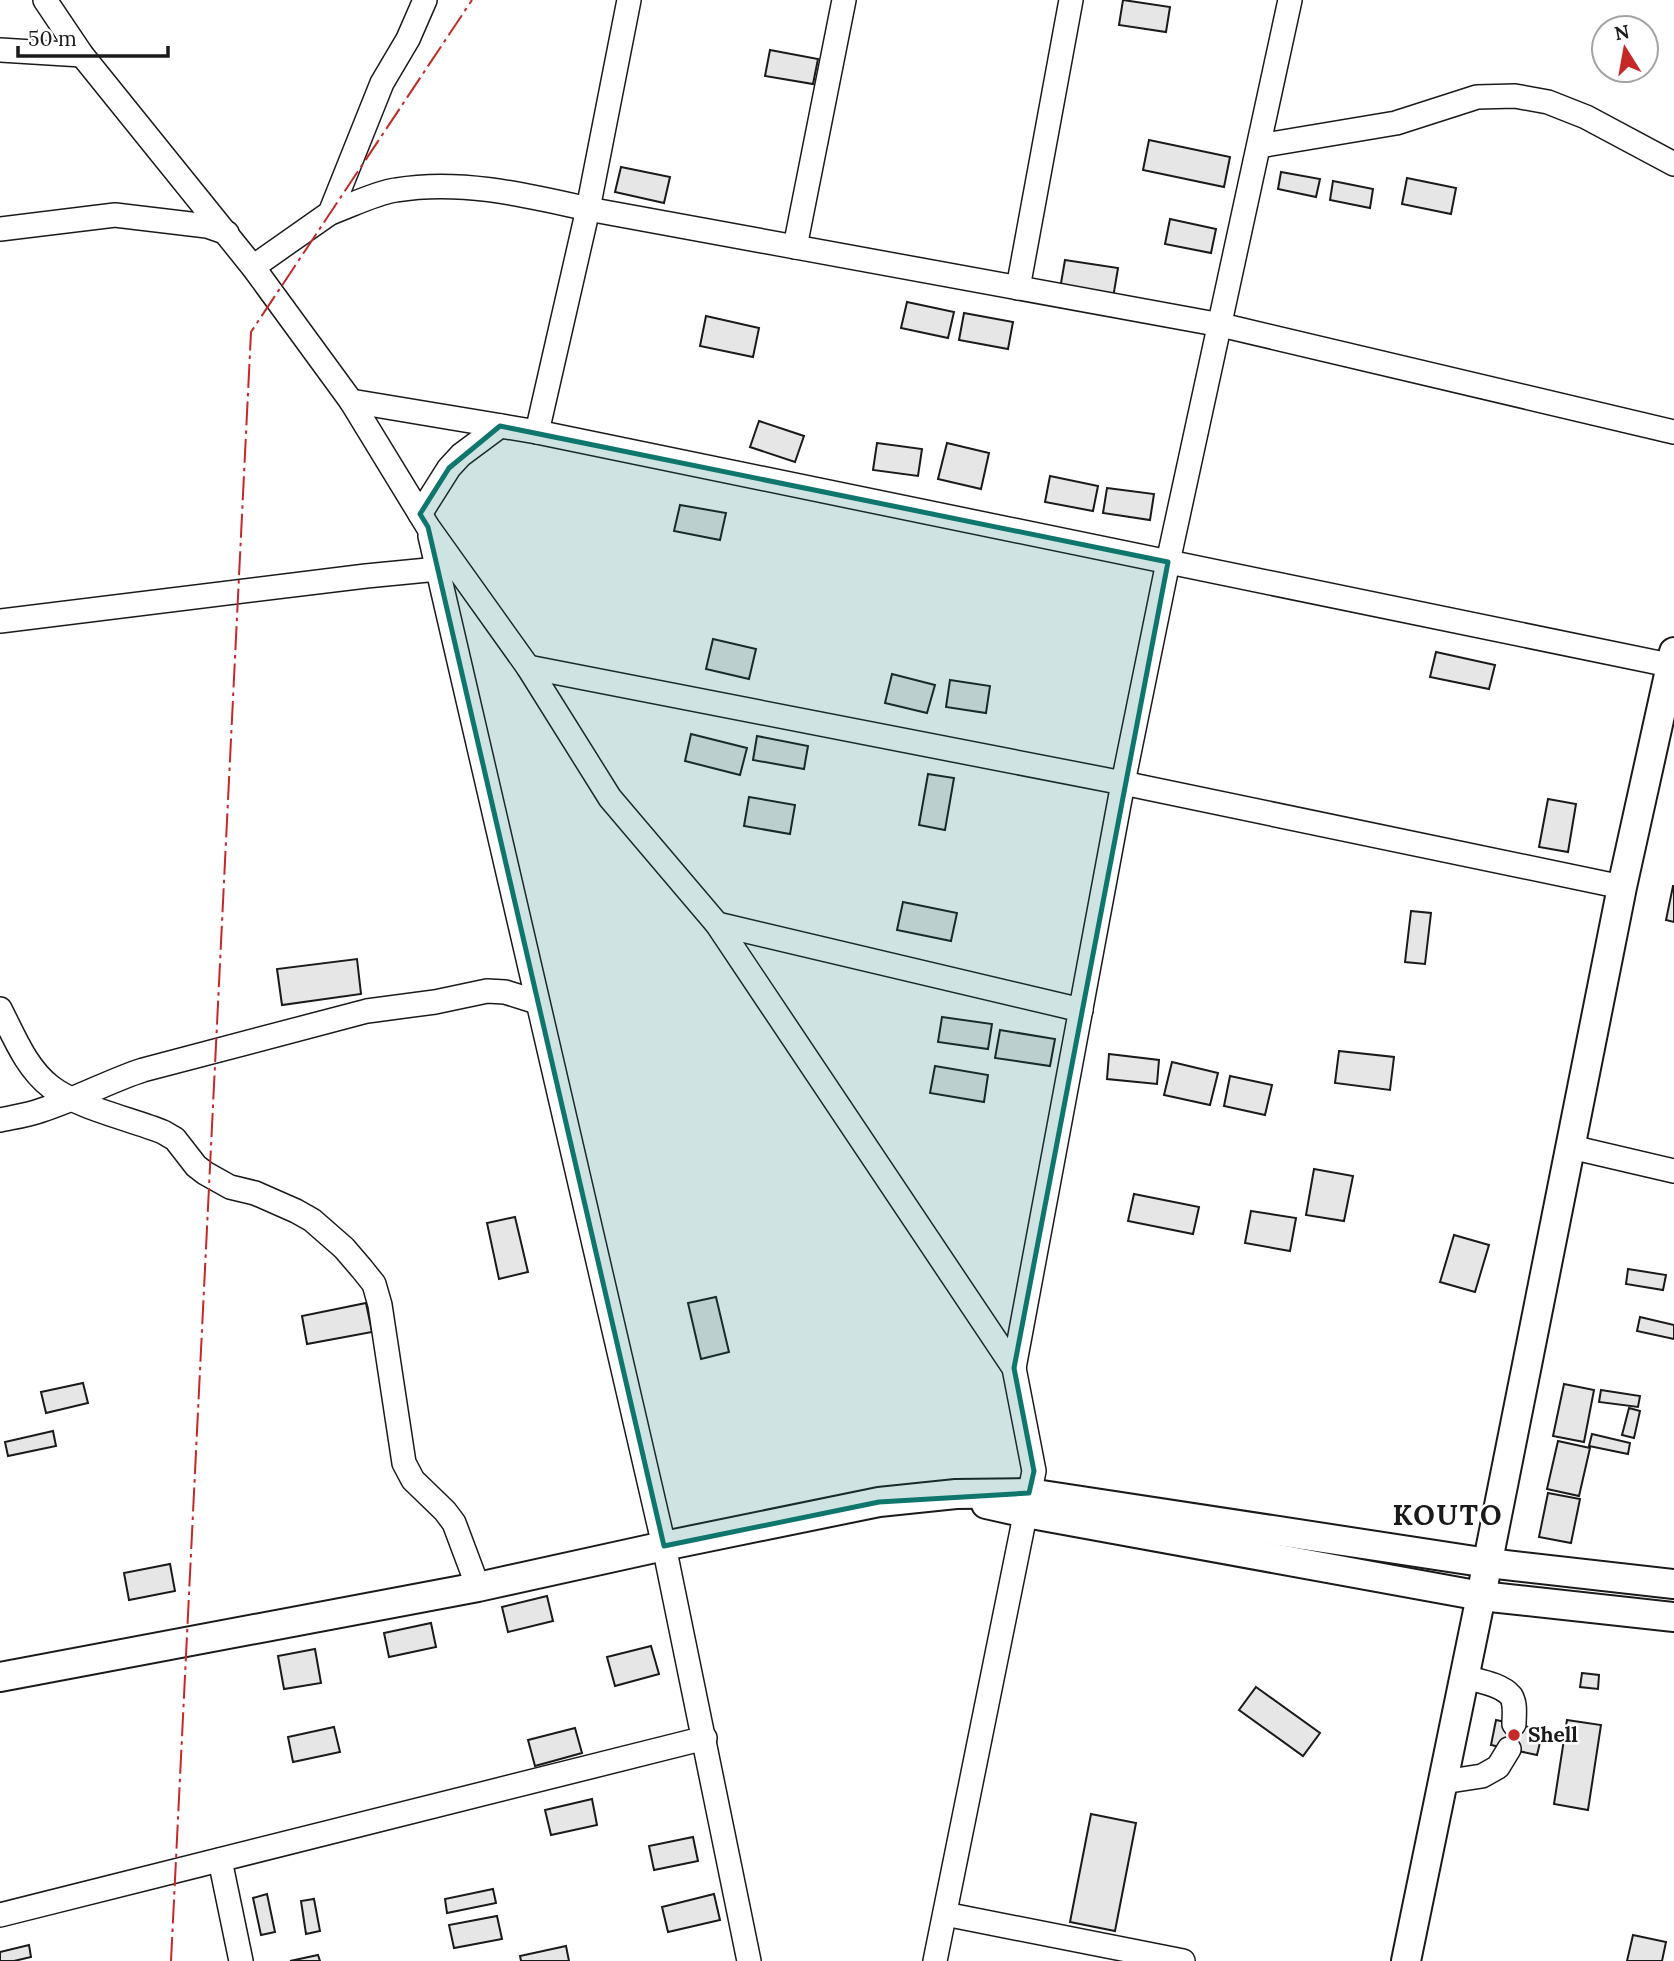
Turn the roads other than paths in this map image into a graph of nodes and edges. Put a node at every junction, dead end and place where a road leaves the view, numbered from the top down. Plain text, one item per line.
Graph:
1 (46, 0) edge
2 (425, 0) edge
3 (629, 0) edge
4 (844, 0) edge
5 (1071, 0) edge
6 (1290, 0) edge
7 (0, 50) edge
8 (82, 55) junction
9 (1259, 146) junction
10 (1674, 164) edge
11 (588, 209) junction
12 (330, 213) junction
13 (0, 229) edge
14 (227, 233) junction
15 (795, 247) junction
16 (253, 267) junction
17 (1018, 288) junction
18 (1221, 325) junction
19 (351, 401) junction
20 (500, 426) junction
21 (537, 432) junction
22 (1674, 432) edge
23 (424, 520) junction
24 (1168, 562) junction
25 (438, 569) junction
26 (0, 621) edge
27 (1673, 661) edge
28 (528, 667) junction
29 (1123, 783) junction
30 (1622, 887) junction
31 (717, 924) junction
32 (537, 1002) junction
33 (0, 1009) edge
34 (1081, 1010) junction
35 (72, 1100) junction
36 (0, 1120) edge
37 (1571, 1147) junction
38 (1674, 1171) edge
39 (1014, 1368) junction
40 (1028, 1503) junction
41 (664, 1546) junction
42 (1488, 1563) junction
43 (1674, 1584) edge
44 (478, 1587) junction
45 (1481, 1596) junction
46 (1674, 1616) edge
47 (0, 1677) edge
48 (1464, 1677) junction
49 (1514, 1724) dead end
50 (705, 1738) junction
51 (1509, 1749) dead end
52 (1443, 1782) junction
53 (220, 1860) junction
54 (944, 1914) junction
55 (0, 1915) edge
56 (242, 1961) edge
57 (749, 1961) edge
58 (935, 1961) edge
59 (1183, 1961) edge
60 (1406, 1961) edge

1 - 8 street
2 - 12 street
3 - 11 street
4 - 15 street
5 - 17 street
6 - 9 street
7 - 8 street
8 - 14 street
9 - 10 street
9 - 18 street
11 - 12 street
11 - 15 street
11 - 21 street
12 - 16 street
13 - 14 street
14 - 16 street
15 - 17 street
16 - 19 street
17 - 18 street
18 - 22 street
18 - 24 street
19 - 20 street
19 - 23 street
20 - 21 street
20 - 23 street
21 - 24 street
23 - 25 street
23 - 28 street
24 - 27 street
24 - 29 street
25 - 26 street
25 - 32 street
27 - 30 main road
28 - 29 street
28 - 31 street
29 - 30 street
29 - 34 street
30 - 37 main road
31 - 34 street
31 - 39 street
32 - 35 street
32 - 41 street
33 - 35 street
34 - 39 street
35 - 36 street
35 - 44 street
37 - 38 street
37 - 42 main road
39 - 40 street
40 - 41 main road
40 - 42 main road
40 - 45 main road
40 - 54 street
41 - 44 main road
41 - 50 street
42 - 43 main road
42 - 45 main road
44 - 47 main road
45 - 46 main road
45 - 48 main road
48 - 49 street
48 - 52 main road
50 - 53 street
50 - 57 street
51 - 52 street
52 - 60 main road
53 - 55 street
53 - 56 street
54 - 58 street
54 - 59 street

